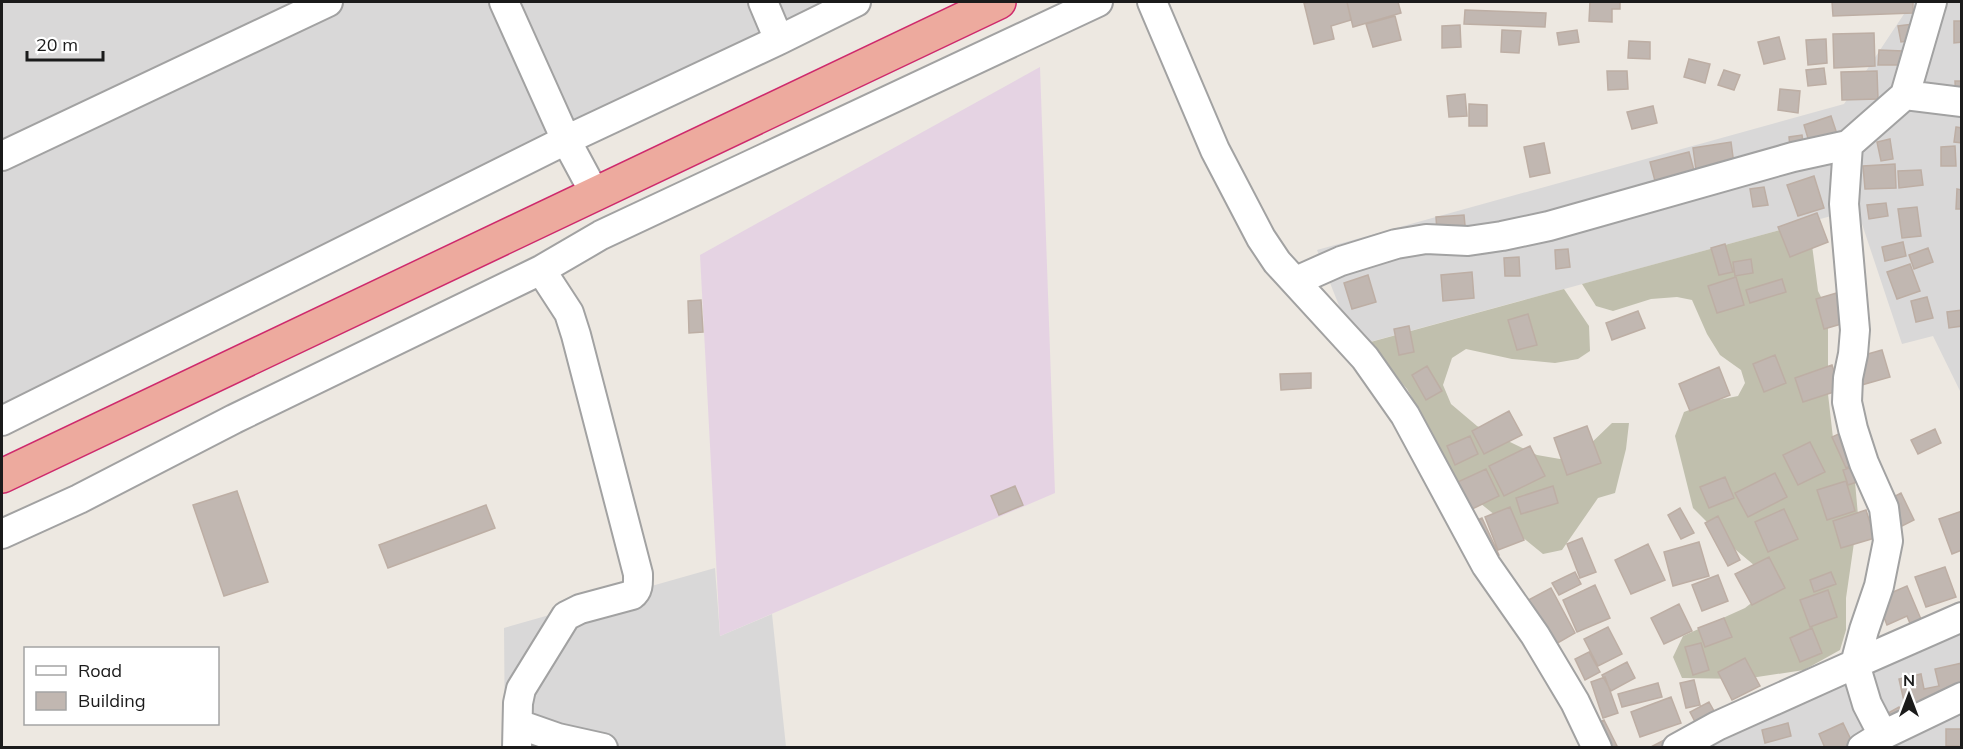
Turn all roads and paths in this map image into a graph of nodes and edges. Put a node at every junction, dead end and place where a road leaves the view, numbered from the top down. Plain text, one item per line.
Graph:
1 (328, 2) edge
2 (504, 2) edge
3 (762, 2) edge
4 (856, 2) edge
5 (999, 2) edge
6 (1098, 2) edge
7 (1152, 2) edge
8 (1932, 2) edge
9 (779, 40) junction
10 (1905, 95) junction
11 (1962, 102) edge
12 (566, 140) junction
13 (1848, 145) junction
14 (2, 156) edge
15 (595, 194) junction
16 (541, 270) junction
17 (1296, 281) junction
18 (2, 421) edge
19 (2, 476) edge
20 (2, 534) edge
21 (1962, 617) edge
22 (1855, 664) junction
23 (1962, 697) edge
24 (517, 736) edge
25 (1888, 739) edge
26 (603, 747) edge
27 (1597, 747) edge
28 (1677, 747) edge

1 - 14 street
2 - 12 street
3 - 9 street
4 - 9 street
5 - 15 highway
6 - 16 street
7 - 17 street
8 - 10 street
9 - 12 street
10 - 11 street
10 - 13 street
12 - 15 street
12 - 18 street
13 - 17 street
13 - 22 street
15 - 19 highway
16 - 20 street
16 - 24 street
17 - 27 street
21 - 22 street
22 - 25 street
22 - 28 street
23 - 25 street
24 - 26 street

